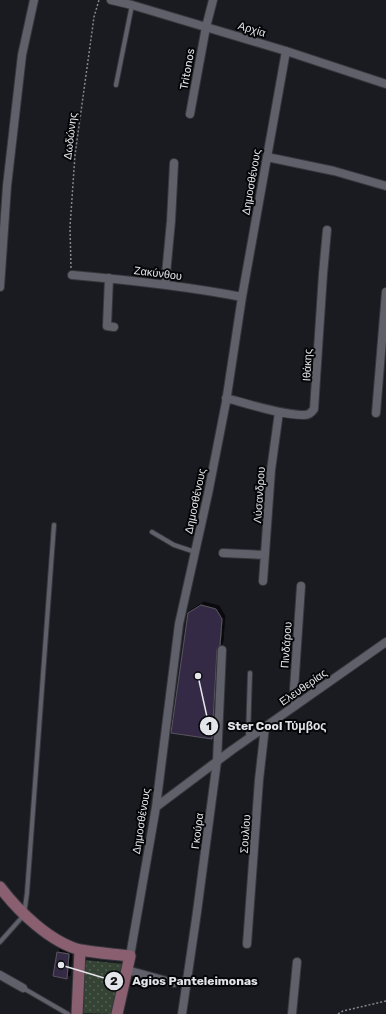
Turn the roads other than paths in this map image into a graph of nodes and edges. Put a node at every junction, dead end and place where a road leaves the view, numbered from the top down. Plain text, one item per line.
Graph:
1 (34, 0) edge
2 (110, 0) edge
3 (213, 0) edge
4 (132, 5) junction
5 (206, 27) junction
6 (286, 51) junction
7 (386, 84) edge
8 (116, 85) dead end
9 (190, 114) dead end
10 (267, 157) junction
11 (174, 162) dead end
12 (386, 186) edge
13 (327, 230) dead end
14 (72, 275) road end
15 (109, 278) junction
16 (165, 284) junction
17 (0, 287) edge
18 (386, 292) edge
19 (242, 297) junction
20 (114, 328) dead end
21 (226, 398) junction
22 (279, 412) junction
23 (376, 413) dead end
24 (54, 525) dead end
25 (152, 532) dead end
26 (195, 552) junction
27 (223, 553) dead end
28 (266, 555) junction
29 (263, 581) dead end
30 (300, 586) dead end
31 (386, 642) edge
32 (222, 650) dead end
33 (250, 673) dead end
34 (295, 706) junction
35 (265, 727) junction
36 (248, 738) junction
37 (217, 761) junction
38 (156, 807) junction
39 (0, 887) edge
40 (24, 915) junction
41 (0, 942) edge
42 (247, 944) dead end
43 (80, 950) junction
44 (130, 956) junction
45 (297, 962) dead end
46 (127, 970) junction
47 (0, 975) edge
48 (174, 983) dead end
49 (22, 988) joint
50 (68, 1014) edge
51 (77, 1014) edge
52 (117, 1014) edge
53 (182, 1014) edge
54 (292, 1014) edge

1 - 17 street
2 - 4 street, Αρχία
3 - 5 street, Tritonos
4 - 5 street, Αρχία
4 - 8 lane
5 - 6 street, Αρχία
5 - 9 street, Tritonos
6 - 7 street, Αρχία
6 - 10 street, Δημοσθένους
10 - 12 street
10 - 19 street, Δημοσθένους
11 - 16 street
13 - 22 street, Ιθάκης
14 - 15 street, Ζακύνθου
15 - 16 street, Ζακύνθου
15 - 20 street
16 - 19 street, Ζακύνθου
18 - 23 street
19 - 21 street, Δημοσθένους
21 - 22 street, Ιθάκης
21 - 26 street, Δημοσθένους
22 - 28 street, Λύσανδρου
24 - 40 lane
25 - 26 lane
26 - 38 street, Δημοσθένους
27 - 28 street
28 - 29 street, Λύσανδρου
30 - 34 street, Πινδάρου
31 - 34 street, Ελευθερίας
32 - 37 street, Γκούρα
33 - 36 lane
34 - 35 street, Ελευθερίας
35 - 36 street, Ελευθερίας
35 - 42 street, Σουλίου
36 - 37 street, Ελευθερίας
37 - 38 street, Ελευθερίας
37 - 53 street, Γκούρα
38 - 44 street, Δημοσθένους
39 - 40 main road
40 - 41 lane
40 - 43 main road
43 - 44 main road
43 - 51 main road
44 - 46 main road
45 - 54 street
46 - 48 street
46 - 52 main road
47 - 49 street
49 - 50 lane

